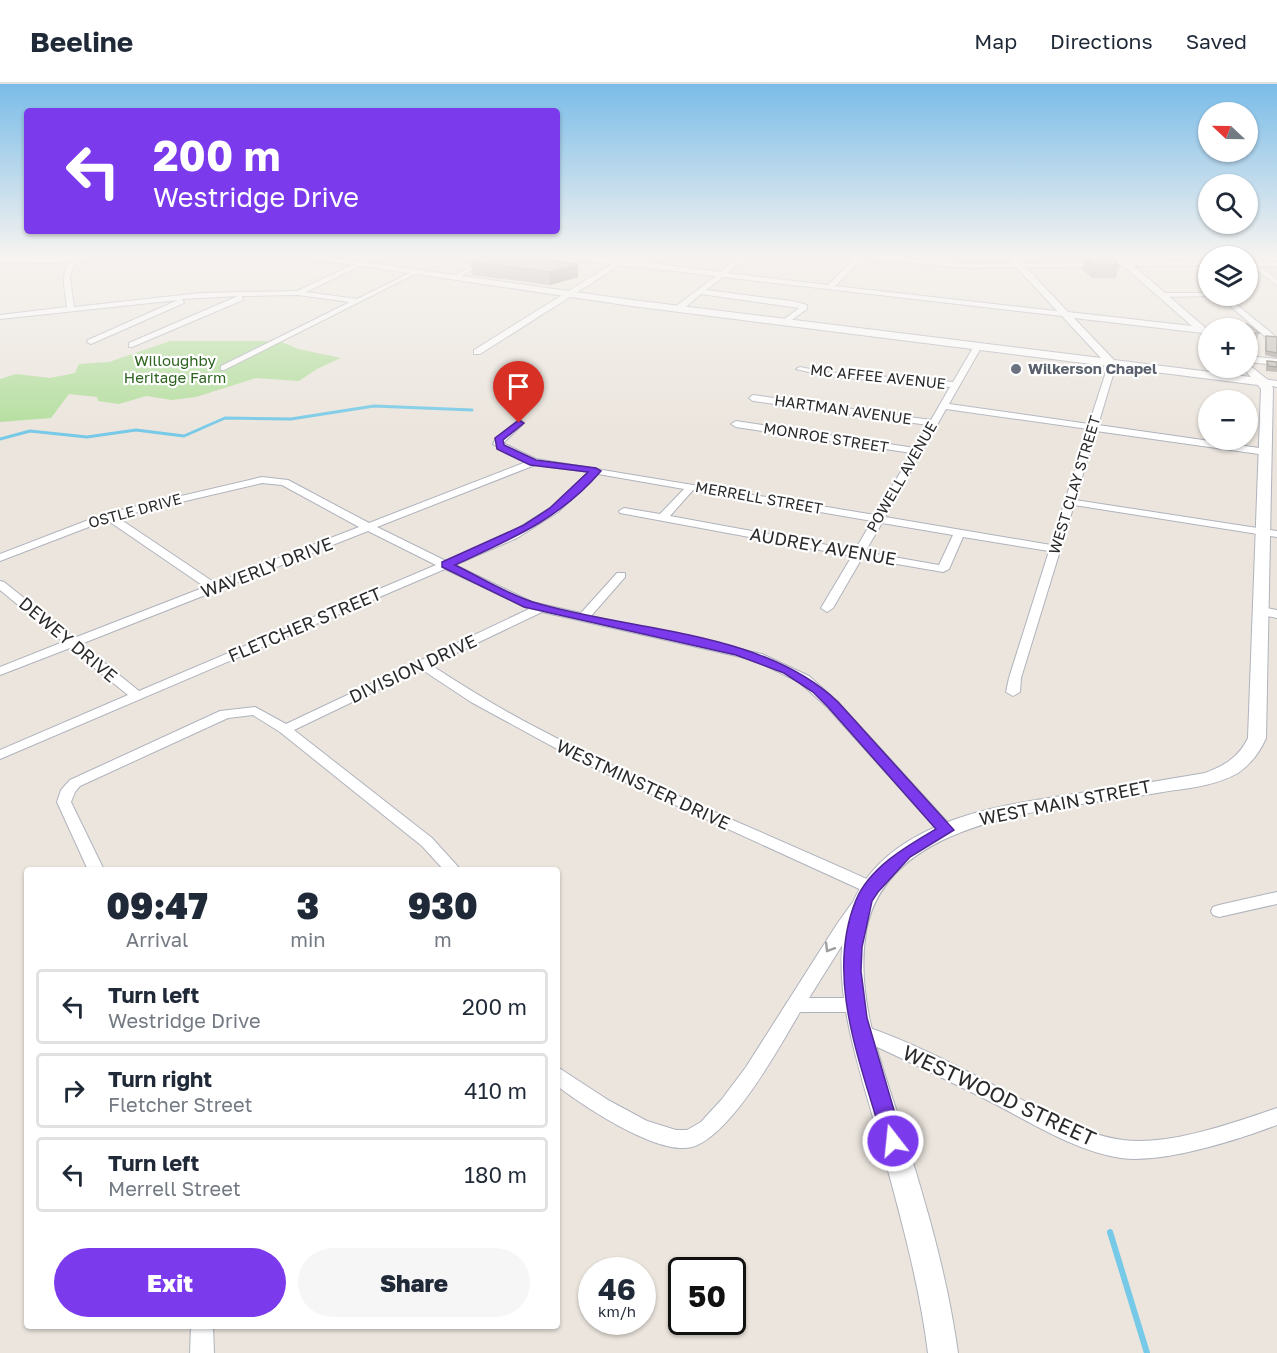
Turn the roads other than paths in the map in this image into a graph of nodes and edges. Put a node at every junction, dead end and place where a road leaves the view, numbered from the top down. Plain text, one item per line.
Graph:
1 (22, 314) edge
2 (152, 314) edge
3 (200, 314) edge
4 (332, 314) edge
5 (536, 314) edge
6 (721, 314) edge
7 (795, 314) edge
8 (1062, 314) edge
9 (1065, 314) edge
10 (1185, 314) edge
11 (1245, 314) edge
12 (1074, 315) joint
13 (0, 317) edge
14 (786, 322) junction
15 (1198, 325) edge
16 (1198, 331) edge
17 (1258, 336) edge
18 (1275, 338) edge
19 (92, 342) dead end
20 (132, 345) dead end
21 (978, 346) junction
22 (477, 352) dead end
23 (1258, 360) edge
24 (1110, 362) junction
25 (1277, 362) edge
26 (224, 368) dead end
27 (800, 369) dead end
28 (1258, 376) edge
29 (1264, 382) junction
30 (1277, 384) edge
31 (955, 385) junction
32 (753, 398) dead end
33 (943, 406) junction
34 (1272, 408) edge
35 (519, 423) dead end
36 (933, 423) junction
37 (736, 424) dead end
38 (1094, 428) junction
39 (916, 451) junction
40 (534, 462) junction
41 (1269, 463) edge
42 (596, 471) junction
43 (692, 487) junction
44 (1071, 502) junction
45 (624, 511) dead end
46 (108, 516) junction
47 (663, 518) junction
48 (878, 518) junction
49 (370, 528) junction
50 (960, 532) junction
51 (1270, 533) edge
52 (1055, 549) junction
53 (858, 553) junction
54 (0, 558) edge
55 (446, 565) junction
56 (621, 575) dead end
57 (0, 584) edge
58 (214, 588) junction
59 (540, 608) junction
60 (827, 608) dead end
61 (1269, 613) edge
62 (583, 618) junction
63 (72, 643) junction
64 (423, 665) junction
65 (0, 671) edge
66 (1014, 692) dead end
67 (137, 696) junction
68 (285, 729) junction
69 (0, 755) edge
70 (946, 830) junction
71 (95, 867) edge
72 (450, 867) edge
73 (868, 894) junction
74 (1277, 898) edge
75 (1219, 911) dead end
76 (796, 1005) junction
77 (855, 1005) junction
78 (861, 1032) junction
79 (560, 1077) edge
80 (1277, 1116) edge
81 (202, 1329) edge
82 (202, 1353) edge
83 (943, 1353) edge

1 - 13 street
2 - 19 street
3 - 20 street
4 - 26 street
5 - 22 street
6 - 14 main road
7 - 14 street
8 - 24 main road
9 - 12 main road
10 - 15 main road
11 - 18 street
12 - 16 main road
14 - 21 main road
17 - 18 street
21 - 24 main road
21 - 31 street, POWELL AVENUE
23 - 25 main road
24 - 29 main road
24 - 38 street, WEST CLAY STREET
27 - 31 street, MC AFFEE AVENUE
28 - 29 main road
29 - 30 street
29 - 34 main road, WEST MAIN STREET
31 - 33 street, POWELL AVENUE
32 - 36 street, HARTMAN AVENUE
33 - 36 street, POWELL AVENUE
33 - 38 street
34 - 41 main road, WEST MAIN STREET
35 - 40 street, MERRELL STREET
36 - 39 street, POWELL AVENUE
37 - 39 street, MONROE STREET
38 - 41 street
38 - 44 street, WEST CLAY STREET
39 - 48 street, POWELL AVENUE
40 - 42 street, MERRELL STREET
40 - 49 street, WAVERLY DRIVE
41 - 51 main road, WEST MAIN STREET
42 - 43 street, MERRELL STREET
42 - 55 street, FLETCHER STREET
43 - 47 street
43 - 48 street, MERRELL STREET
44 - 51 street
44 - 52 street, WEST CLAY STREET
45 - 47 street, AUDREY AVENUE
46 - 49 street, OSTLE DRIVE
46 - 54 street, OSTLE DRIVE
46 - 58 street
47 - 53 street, AUDREY AVENUE
48 - 50 street, MERRELL STREET
48 - 53 street, POWELL AVENUE
49 - 55 street
49 - 58 street, WAVERLY DRIVE
50 - 52 street, MERRELL STREET
50 - 53 street, AUDREY AVENUE
51 - 61 main road, WEST MAIN STREET
52 - 66 street, WEST CLAY STREET
53 - 60 street, POWELL AVENUE
55 - 59 street
55 - 67 street, FLETCHER STREET
56 - 62 street
57 - 63 street, DEWEY DRIVE
58 - 63 street, WAVERLY DRIVE
59 - 62 street
59 - 64 street, DIVISION DRIVE
61 - 70 main road, WEST MAIN STREET
62 - 70 street
63 - 65 street, WAVERLY DRIVE
63 - 67 street, DEWEY DRIVE
64 - 68 street, DIVISION DRIVE
64 - 73 street, WESTMINSTER DRIVE
67 - 69 street, FLETCHER STREET
68 - 71 street
68 - 72 street
70 - 73 main road, WEST MAIN STREET
73 -> 76 street
73 - 77 main road, WEST MAIN STREET
74 - 75 street
76 - 77 street
76 - 79 street
77 - 78 main road, WEST MAIN STREET
78 - 80 street, WESTWOOD STREET
78 - 83 main road, WEST MAIN STREET
81 - 82 street

